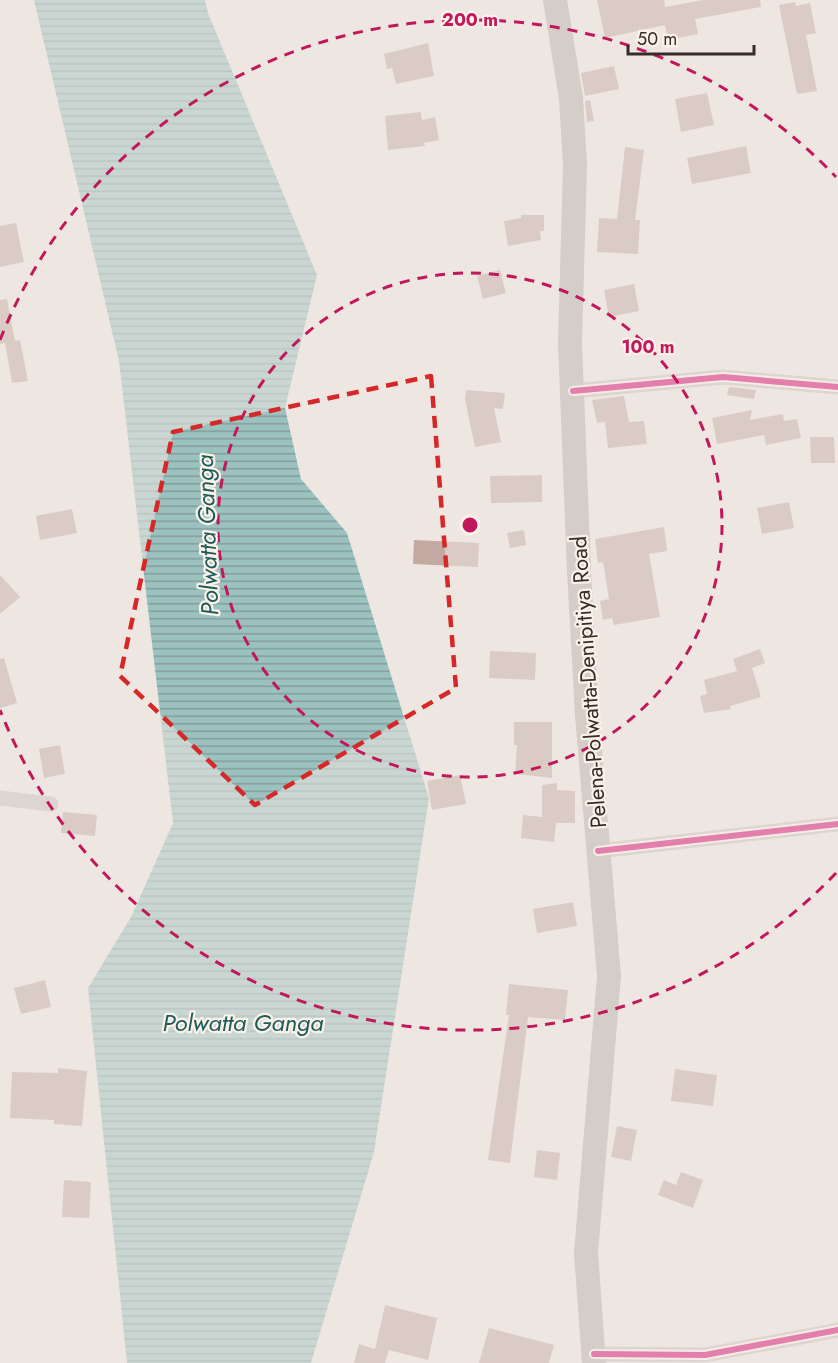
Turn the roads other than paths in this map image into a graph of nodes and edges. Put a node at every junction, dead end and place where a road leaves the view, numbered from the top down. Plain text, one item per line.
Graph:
1 (555, 0) edge
2 (838, 387) edge
3 (573, 391) junction
4 (0, 798) edge
5 (51, 804) dead end
6 (838, 824) edge
7 (598, 851) junction
8 (838, 1330) edge
9 (594, 1359) edge

1 - 3 main road, Pelena-Polwatta-Denipitiya Road
2 - 3 street
3 - 7 main road, Pelena-Polwatta-Denipitiya Road
4 - 5 street
6 - 7 street
7 - 9 main road, Pelena-Polwatta-Denipitiya Road
8 - 9 street

